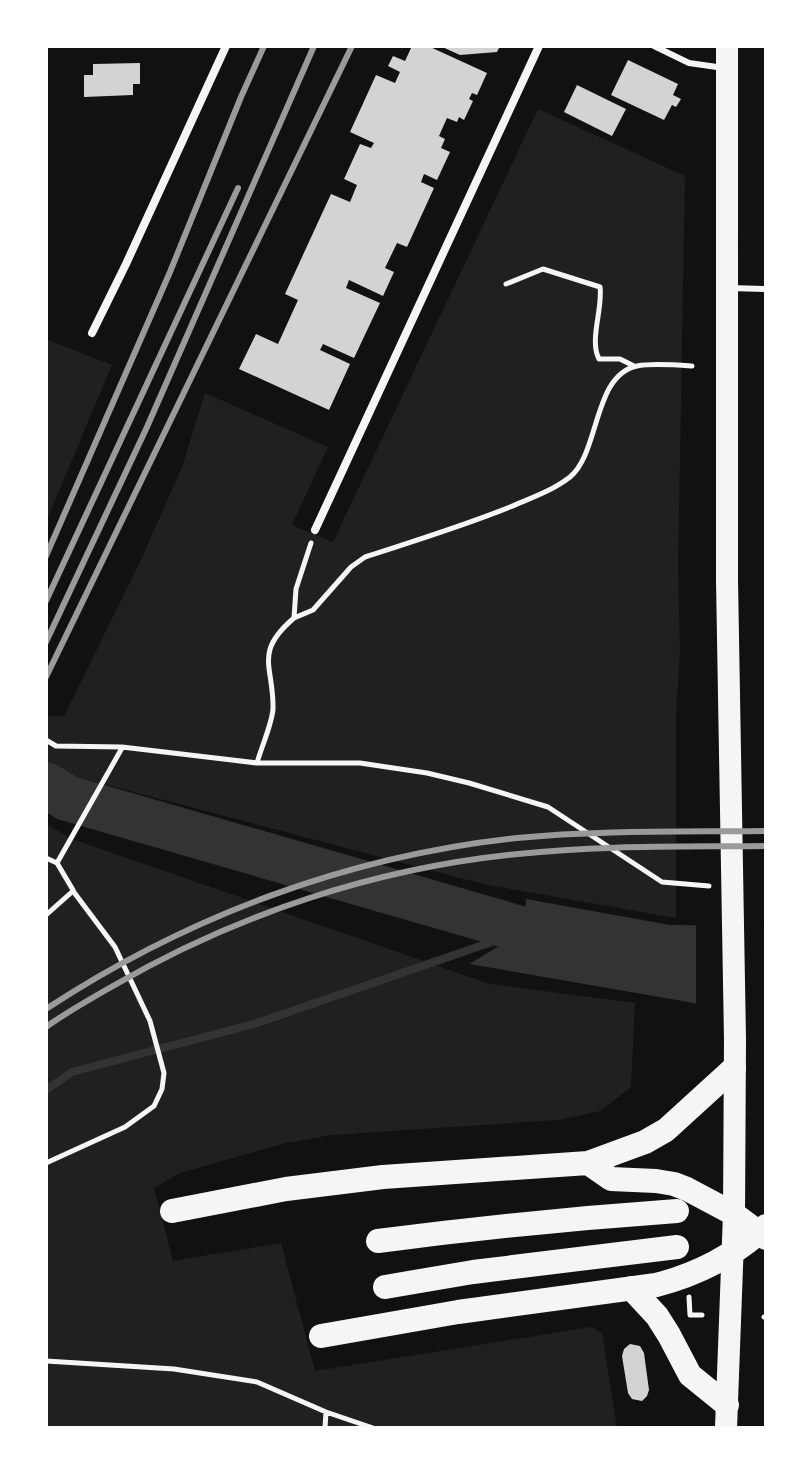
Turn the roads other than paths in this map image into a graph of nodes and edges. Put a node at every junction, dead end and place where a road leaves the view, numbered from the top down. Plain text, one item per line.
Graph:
1 (226, 46) edge
2 (539, 46) edge
3 (654, 46) edge
4 (727, 57) edge
5 (726, 287) junction
6 (766, 289) edge
7 (92, 333) dead end
8 (315, 530) road end
9 (734, 1068) junction
10 (588, 1163) junction
11 (172, 1211) dead end
12 (677, 1211) dead end
13 (734, 1214) junction
14 (764, 1232) edge
15 (378, 1241) dead end
16 (677, 1247) dead end
17 (732, 1251) junction
18 (385, 1287) dead end
19 (631, 1288) junction
20 (321, 1336) dead end
21 (727, 1417) edge

1 - 7 street
2 - 8 street
3 - 4 lane
4 - 5 highway
5 - 6 lane
5 - 9 highway
9 - 10 highway
9 - 13 highway
10 - 11 highway
10 - 13 highway
12 - 15 highway
13 - 14 highway
13 - 17 highway
14 - 17 highway
16 - 18 highway
17 - 19 highway
17 - 21 highway
19 - 20 highway
19 - 21 highway

